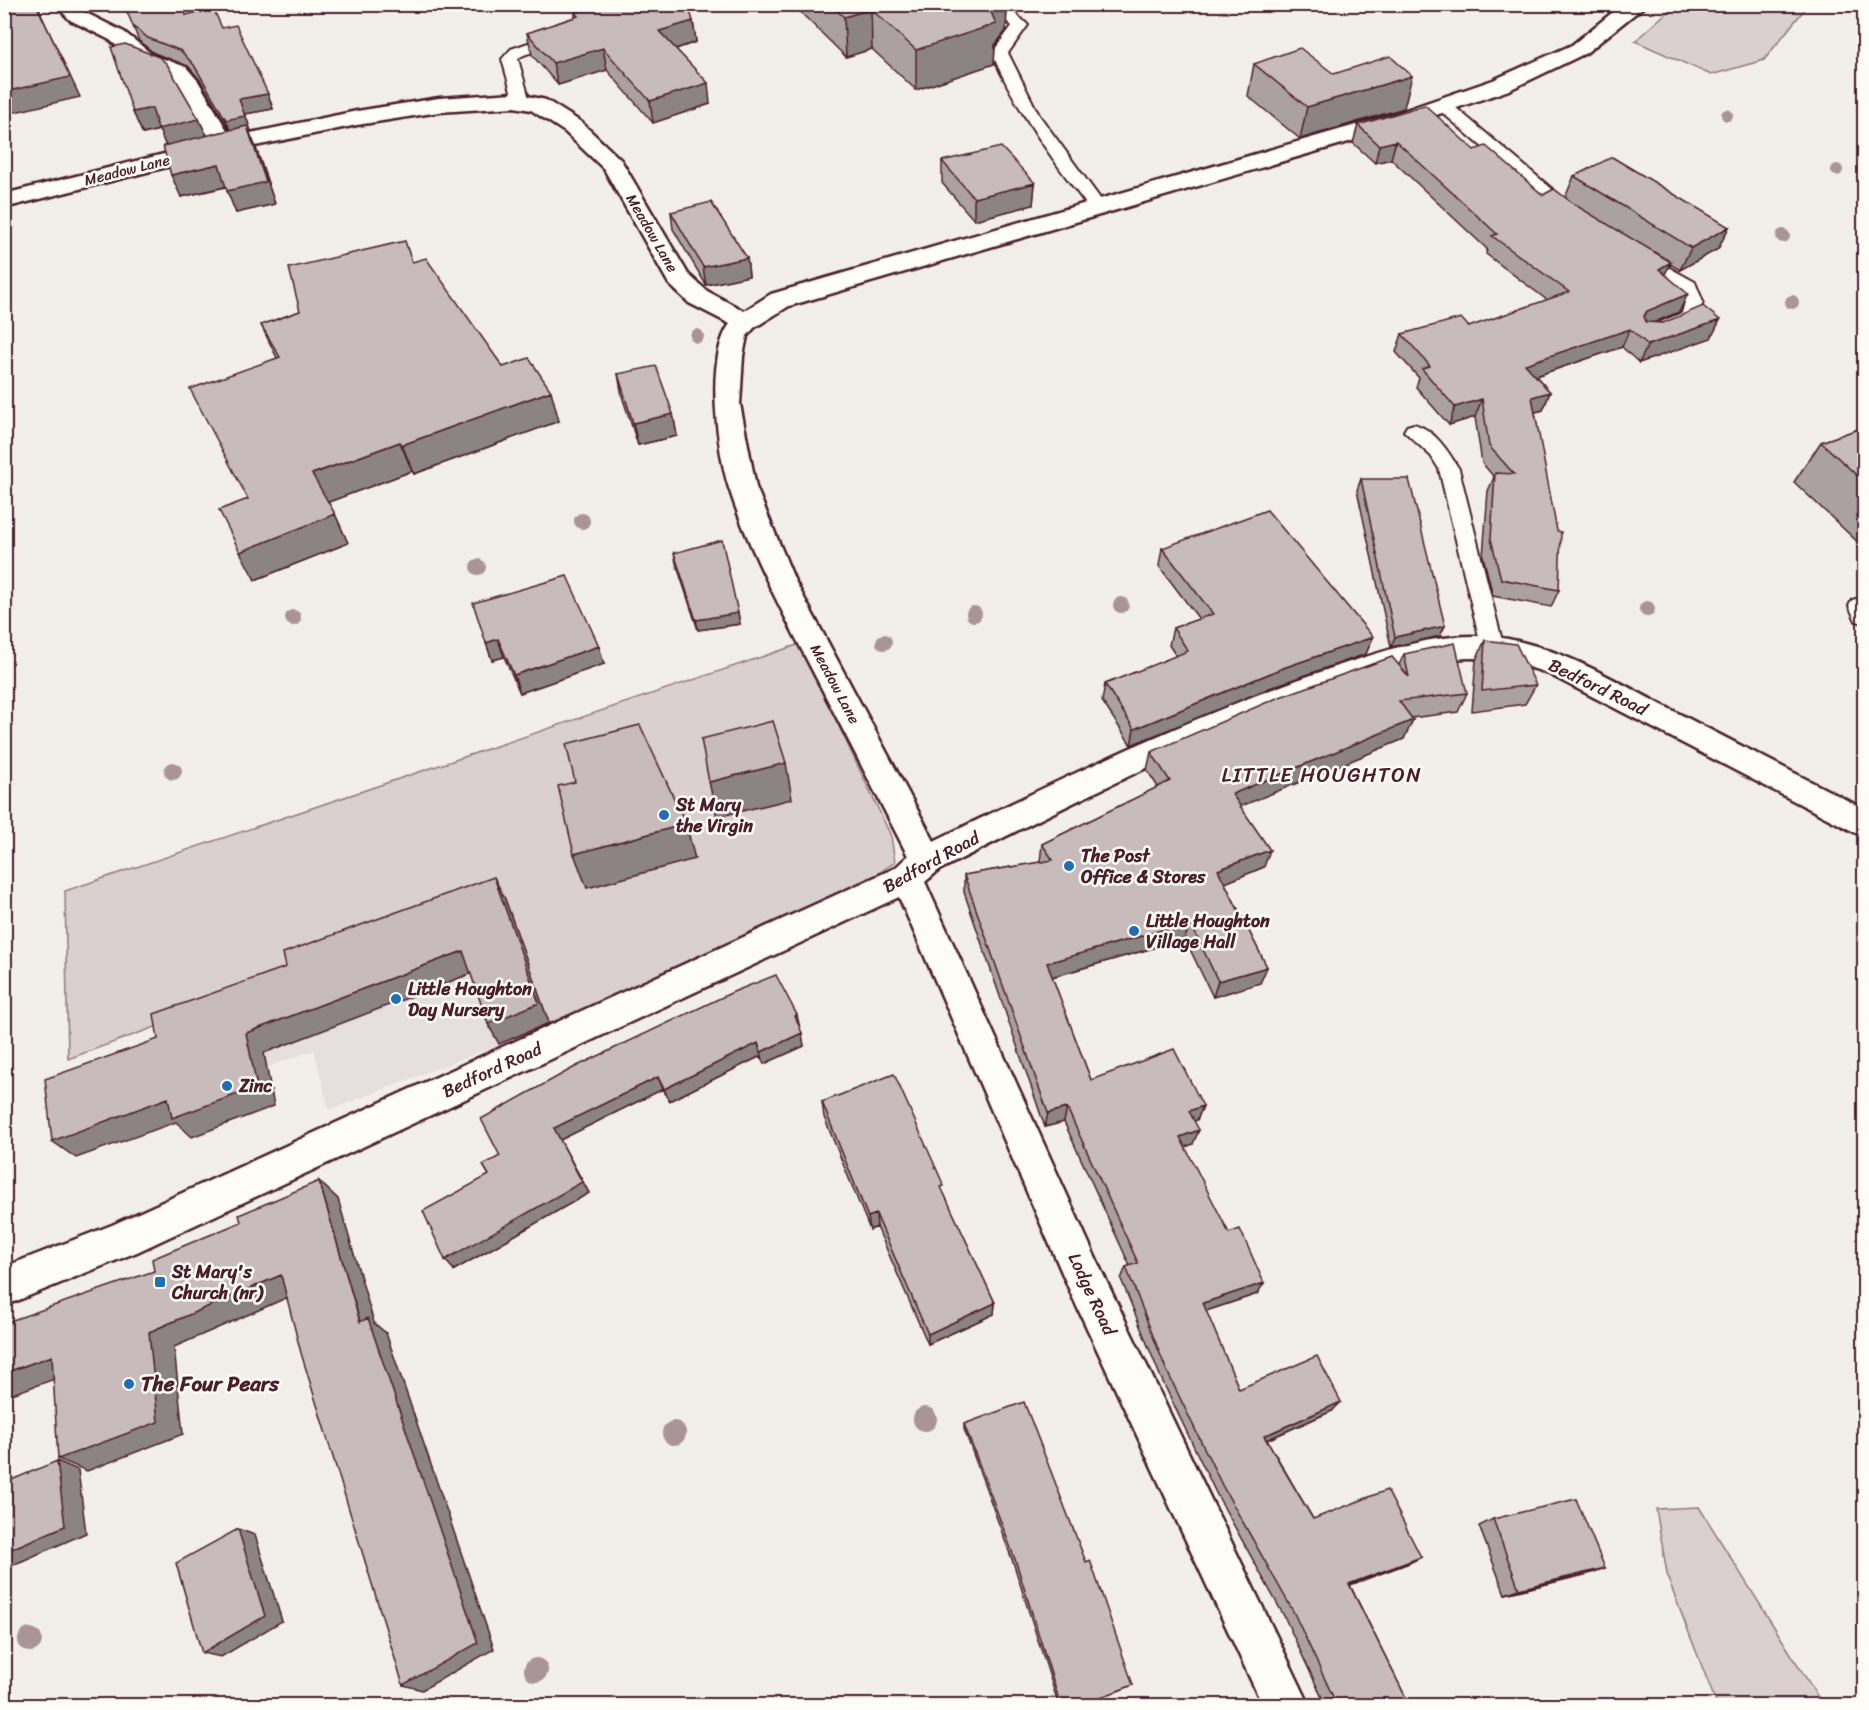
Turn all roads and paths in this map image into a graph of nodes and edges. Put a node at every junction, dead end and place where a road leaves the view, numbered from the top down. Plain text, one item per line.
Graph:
1 (65, 4) edge
2 (994, 4) edge
3 (1637, 4) edge
4 (534, 46) edge
5 (522, 102) junction
6 (1443, 105) junction
7 (225, 145) junction
8 (4, 201) edge
9 (1098, 208) junction
10 (1584, 223) edge
11 (1622, 246) edge
12 (745, 322) junction
13 (1646, 335) edge
14 (1414, 431) dead end
15 (1493, 649) junction
16 (1864, 824) edge
17 (917, 869) junction
18 (4, 1287) edge
19 (1287, 1706) edge

1 - 7 street
2 - 9 lane
3 - 6 street
4 - 5 lane
5 - 7 street, Meadow Lane
5 - 12 street, Meadow Lane
6 - 9 street
6 - 10 lane
7 - 8 street, Meadow Lane
9 - 12 street
11 - 13 lane
12 - 17 street, Meadow Lane
14 - 15 lane
15 - 16 street, Bedford Road
15 - 17 street, Bedford Road
17 - 18 street, Bedford Road
17 - 19 street, Lodge Road

